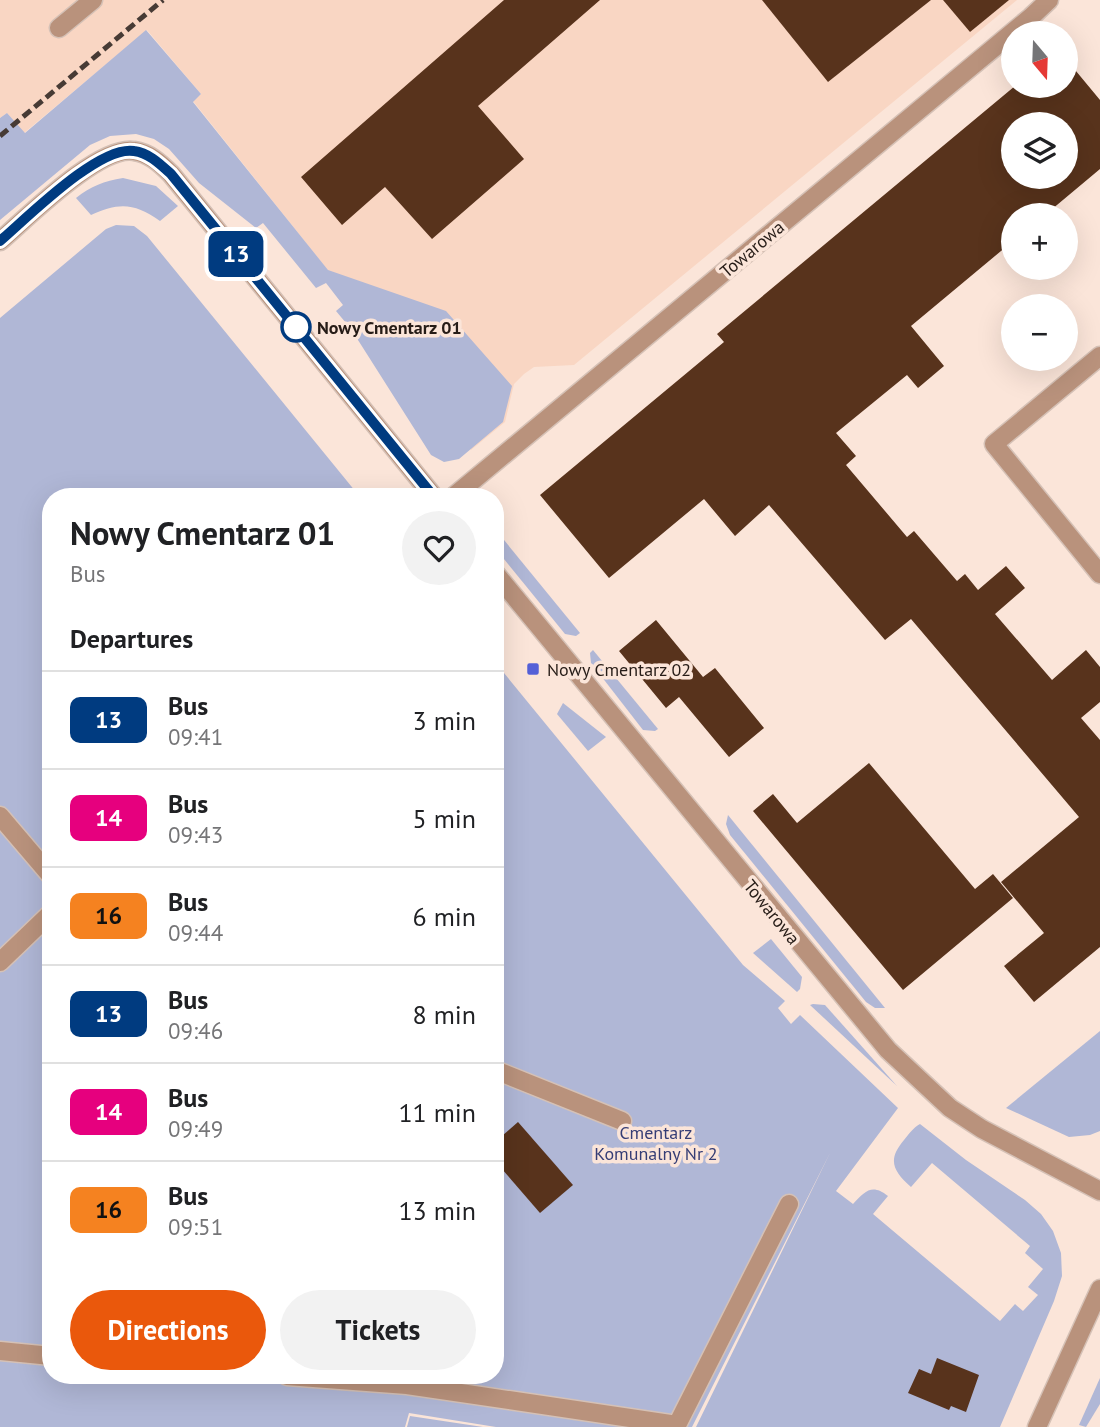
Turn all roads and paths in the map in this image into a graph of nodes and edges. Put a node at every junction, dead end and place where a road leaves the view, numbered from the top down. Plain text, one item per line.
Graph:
1 (93, 0) edge
2 (1049, 0) edge
3 (59, 28) dead end
4 (0, 241) edge
5 (1100, 356) edge
6 (426, 488) edge
7 (464, 488) edge
8 (1100, 573) edge
9 (504, 584) edge
10 (0, 816) edge
11 (42, 865) edge
12 (42, 922) edge
13 (0, 962) edge
14 (504, 1074) edge
15 (622, 1121) dead end
16 (1100, 1191) edge
17 (789, 1204) dead end
18 (1100, 1289) edge
19 (0, 1351) edge
20 (42, 1355) edge
21 (394, 1384) edge
22 (1037, 1427) edge

1 - 3 street
2 - 7 street, Towarowa
4 - 6 street
5 - 8 street
9 - 16 street, Towarowa
10 - 11 street
12 - 13 street
14 - 15 street
17 - 21 street
18 - 22 street
19 - 20 street

